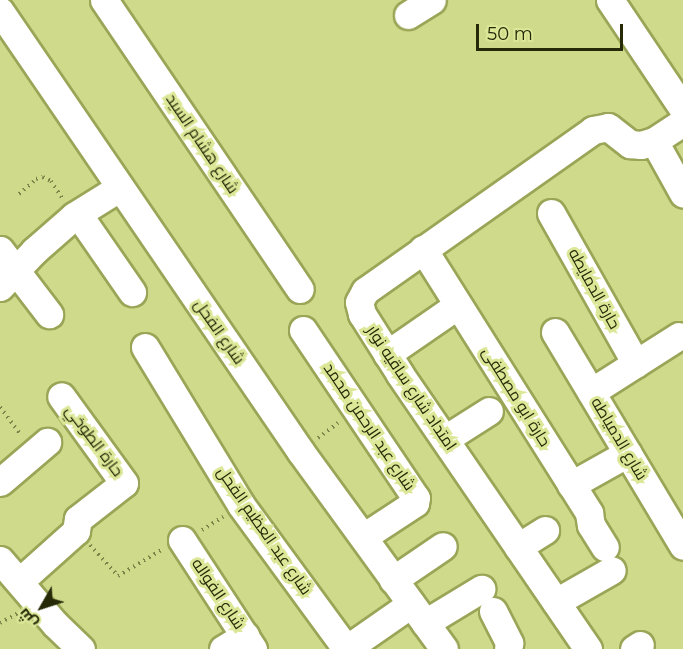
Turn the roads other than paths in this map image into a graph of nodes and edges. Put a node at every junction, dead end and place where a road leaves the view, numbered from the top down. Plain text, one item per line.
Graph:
1 (104, 0) edge
2 (432, 0) edge
3 (610, 0) edge
4 (0, 11) edge
5 (408, 15) dead end
6 (683, 110) edge
7 (683, 122) edge
8 (654, 141) junction
9 (118, 188) junction
10 (683, 193) edge
11 (551, 213) dead end
12 (76, 215) junction
13 (423, 249) junction
14 (5, 269) edge
15 (300, 289) dead end
16 (132, 292) dead end
17 (458, 305) junction
18 (48, 314) dead end
19 (303, 330) dead end
20 (555, 332) dead end
21 (679, 336) dead end
22 (145, 347) dead end
23 (387, 354) junction
24 (636, 364) junction
25 (591, 392) junction
26 (61, 396) dead end
27 (489, 411) dead end
28 (445, 439) junction
29 (41, 447) road end
30 (628, 453) junction
31 (0, 482) edge
32 (571, 485) junction
33 (545, 530) dead end
34 (363, 537) junction
35 (182, 540) road end
36 (443, 546) dead end
37 (683, 546) edge
38 (518, 547) junction
39 (0, 560) edge
40 (393, 580) junction
41 (20, 582) junction
42 (556, 602) junction
43 (418, 614) junction
44 (241, 645) edge
45 (81, 649) edge
46 (444, 649) edge
47 (508, 649) edge
48 (588, 649) edge

1 - 15 street, شارع هشام السيد
2 - 5 street
3 - 6 street
4 - 9 street, شارع الفحل
7 - 8 street
8 - 10 street
8 - 13 street, امتداد شارع ساقيه نوار
9 - 12 street
9 - 34 street, شارع الفحل
11 - 24 street, حارة الدمايطه
12 - 14 street
12 - 16 street
13 - 17 street, حارة ابو مصطفى
13 - 23 street, امتداد شارع ساقيه نوار
14 - 18 street
17 - 23 street
17 - 32 street, حارة ابو مصطفى
19 - 34 street, شارع عبد الرحمن محمد
20 - 25 street, شارع الدمياطه
21 - 24 street
22 - 43 street, شارع عبد العظيم الفحل
23 - 28 street, امتداد شارع ساقيه نوار
24 - 25 street
25 - 30 street, شارع الدمياطه
26 - 41 street, حارة الطوخي
27 - 28 street
28 - 38 street, امتداد شارع ساقيه نوار
29 - 31 street
30 - 32 street
30 - 37 street, شارع الدمياطه
32 - 42 street, حارة ابو مصطفى
33 - 38 street
34 - 40 street, شارع الفحل
35 - 44 street, شارع الفواله
36 - 40 street
38 - 42 street, امتداد شارع ساقيه نوار
39 - 41 street
40 - 43 street, شارع الفحل
41 - 45 street
42 - 48 street, امتداد شارع ساقيه نوار
43 - 46 street, شارع الفحل
43 - 47 street, شارع عبد العظيم الفحل

